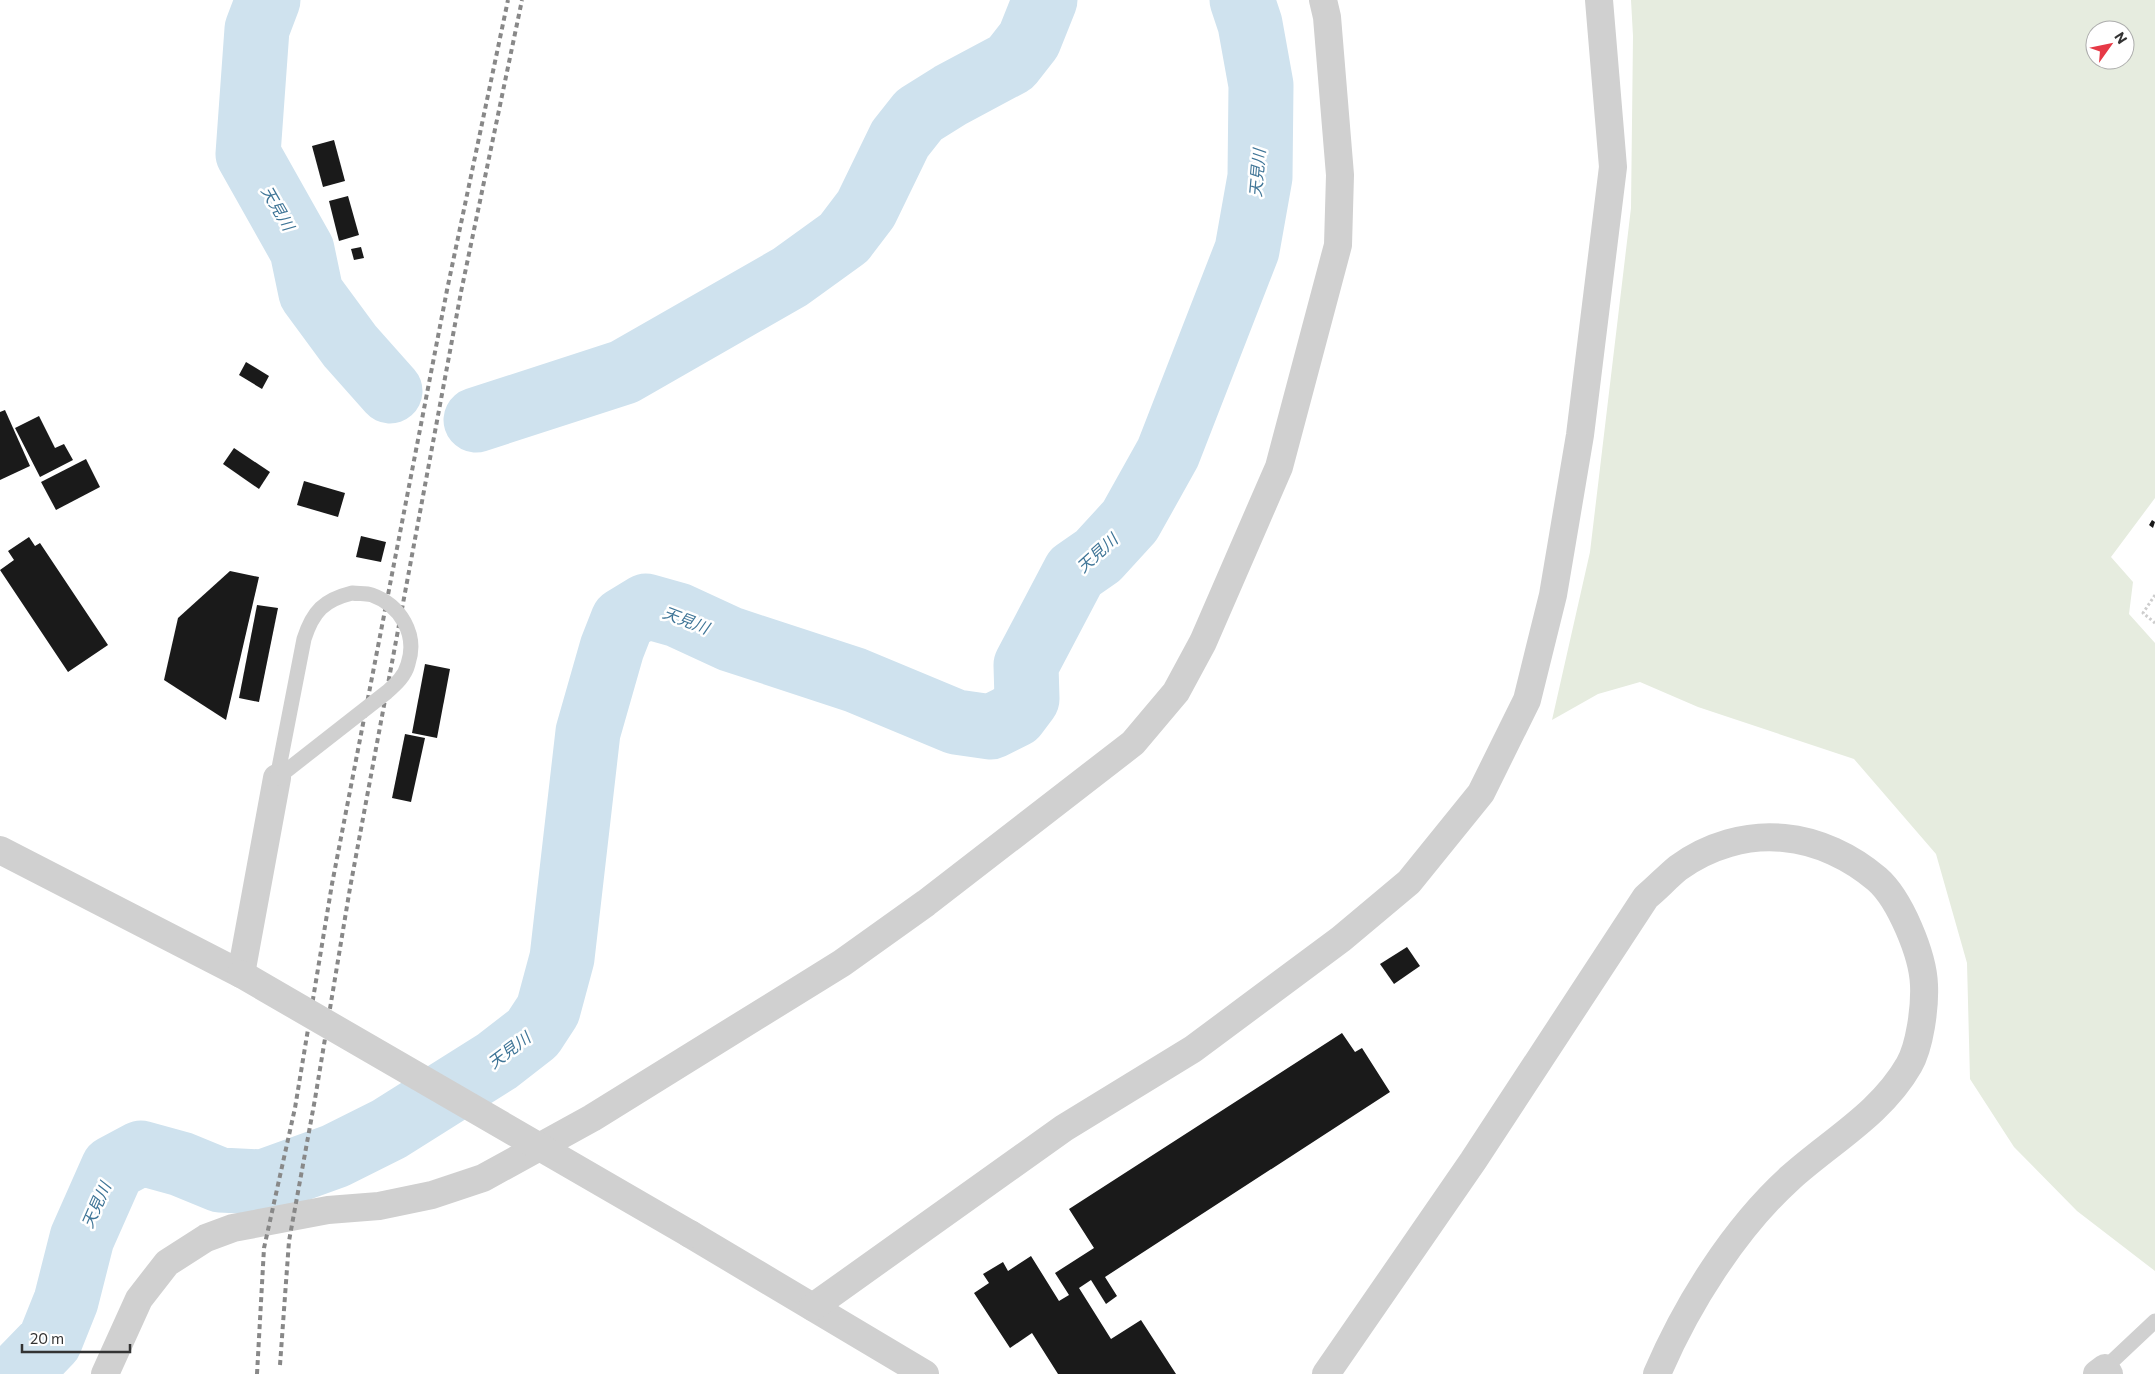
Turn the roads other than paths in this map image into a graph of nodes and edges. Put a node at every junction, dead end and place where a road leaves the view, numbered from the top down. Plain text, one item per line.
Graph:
1 (1323, 0) edge
2 (1599, 0) edge
3 (277, 778) junction
4 (0, 850) edge
5 (241, 974) junction
6 (813, 1307) junction
7 (2155, 1321) edge
8 (2104, 1372) edge
9 (106, 1374) edge
10 (925, 1374) edge
11 (1326, 1374) edge
12 (1658, 1374) edge

1 - 9 street
2 - 6 street
3 - 3 lane, bridge
3 - 5 street
4 - 5 street
5 - 6 street, bridge
6 - 10 street
7 - 8 lane
11 - 12 street

